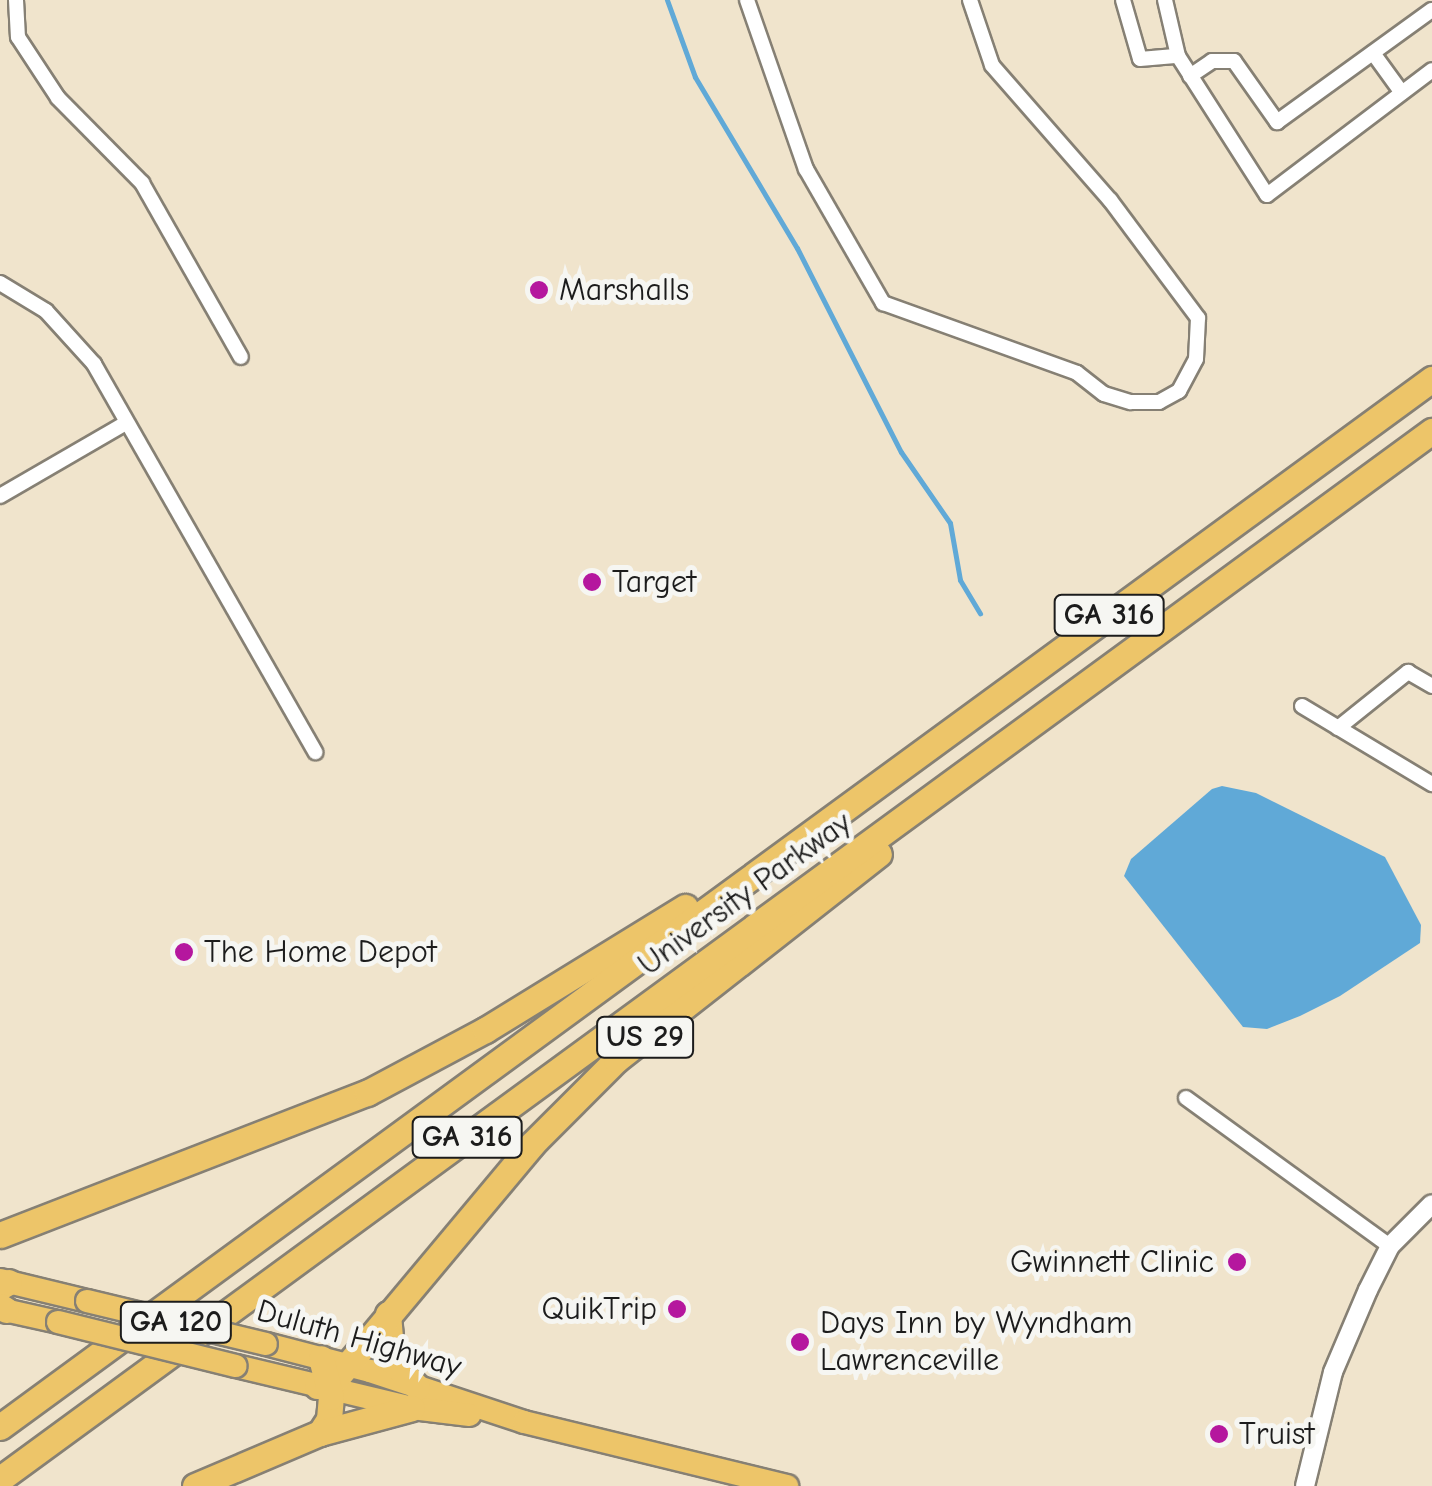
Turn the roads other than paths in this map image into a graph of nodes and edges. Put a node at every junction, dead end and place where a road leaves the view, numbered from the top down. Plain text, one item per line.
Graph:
1 (16, 0) edge
2 (747, 0) edge
3 (970, 0) edge
4 (1122, 0) edge
5 (1165, 0) edge
6 (1432, 10) edge
7 (1372, 53) junction
8 (1178, 56) junction
9 (1432, 70) edge
10 (1190, 76) junction
11 (1402, 93) junction
12 (0, 283) edge
13 (241, 358) dead end
14 (1432, 379) edge
15 (126, 423) junction
16 (1432, 431) edge
17 (0, 496) edge
18 (1432, 686) edge
19 (1302, 706) dead end
20 (1338, 728) junction
21 (315, 752) dead end
22 (1432, 784) edge
23 (935, 795) junction
24 (786, 852) junction
25 (1186, 1098) dead end
26 (1432, 1204) edge
27 (0, 1235) edge
28 (1390, 1246) junction
29 (3, 1296) edge
30 (388, 1314) junction
31 (320, 1358) joint
32 (331, 1381) junction
33 (414, 1397) junction
34 (0, 1426) edge
35 (320, 1433) junction
36 (0, 1479) edge
37 (196, 1486) edge
38 (788, 1486) edge
39 (1305, 1486) edge

1 - 13 street
2 - 3 street
4 - 8 street
5 - 8 street
6 - 7 street
7 - 10 street
7 - 11 street
8 - 10 street
9 - 11 street
10 - 11 street
12 - 15 street
14 - 24 highway, University Parkway / GA 316
15 - 17 street
15 - 21 street
16 - 23 highway, University Parkway / GA 316
18 - 20 street
19 - 20 street
20 - 22 street
23 - 30 highway, US 29
23 - 36 highway, University Parkway / GA 316
24 - 27 highway, US 29
24 - 34 highway, University Parkway / GA 316
25 - 28 street
26 - 28 street
28 - 39 street
29 - 31 main road, Duluth Highway / GA 120, bridge
29 - 32 main road, Duluth Highway / GA 120, bridge
30 - 32 highway, US 29
30 - 33 highway
31 - 32 highway
32 - 33 main road, Duluth Highway
32 - 35 highway
33 - 35 highway
33 - 38 main road, Duluth Highway
35 - 37 highway

